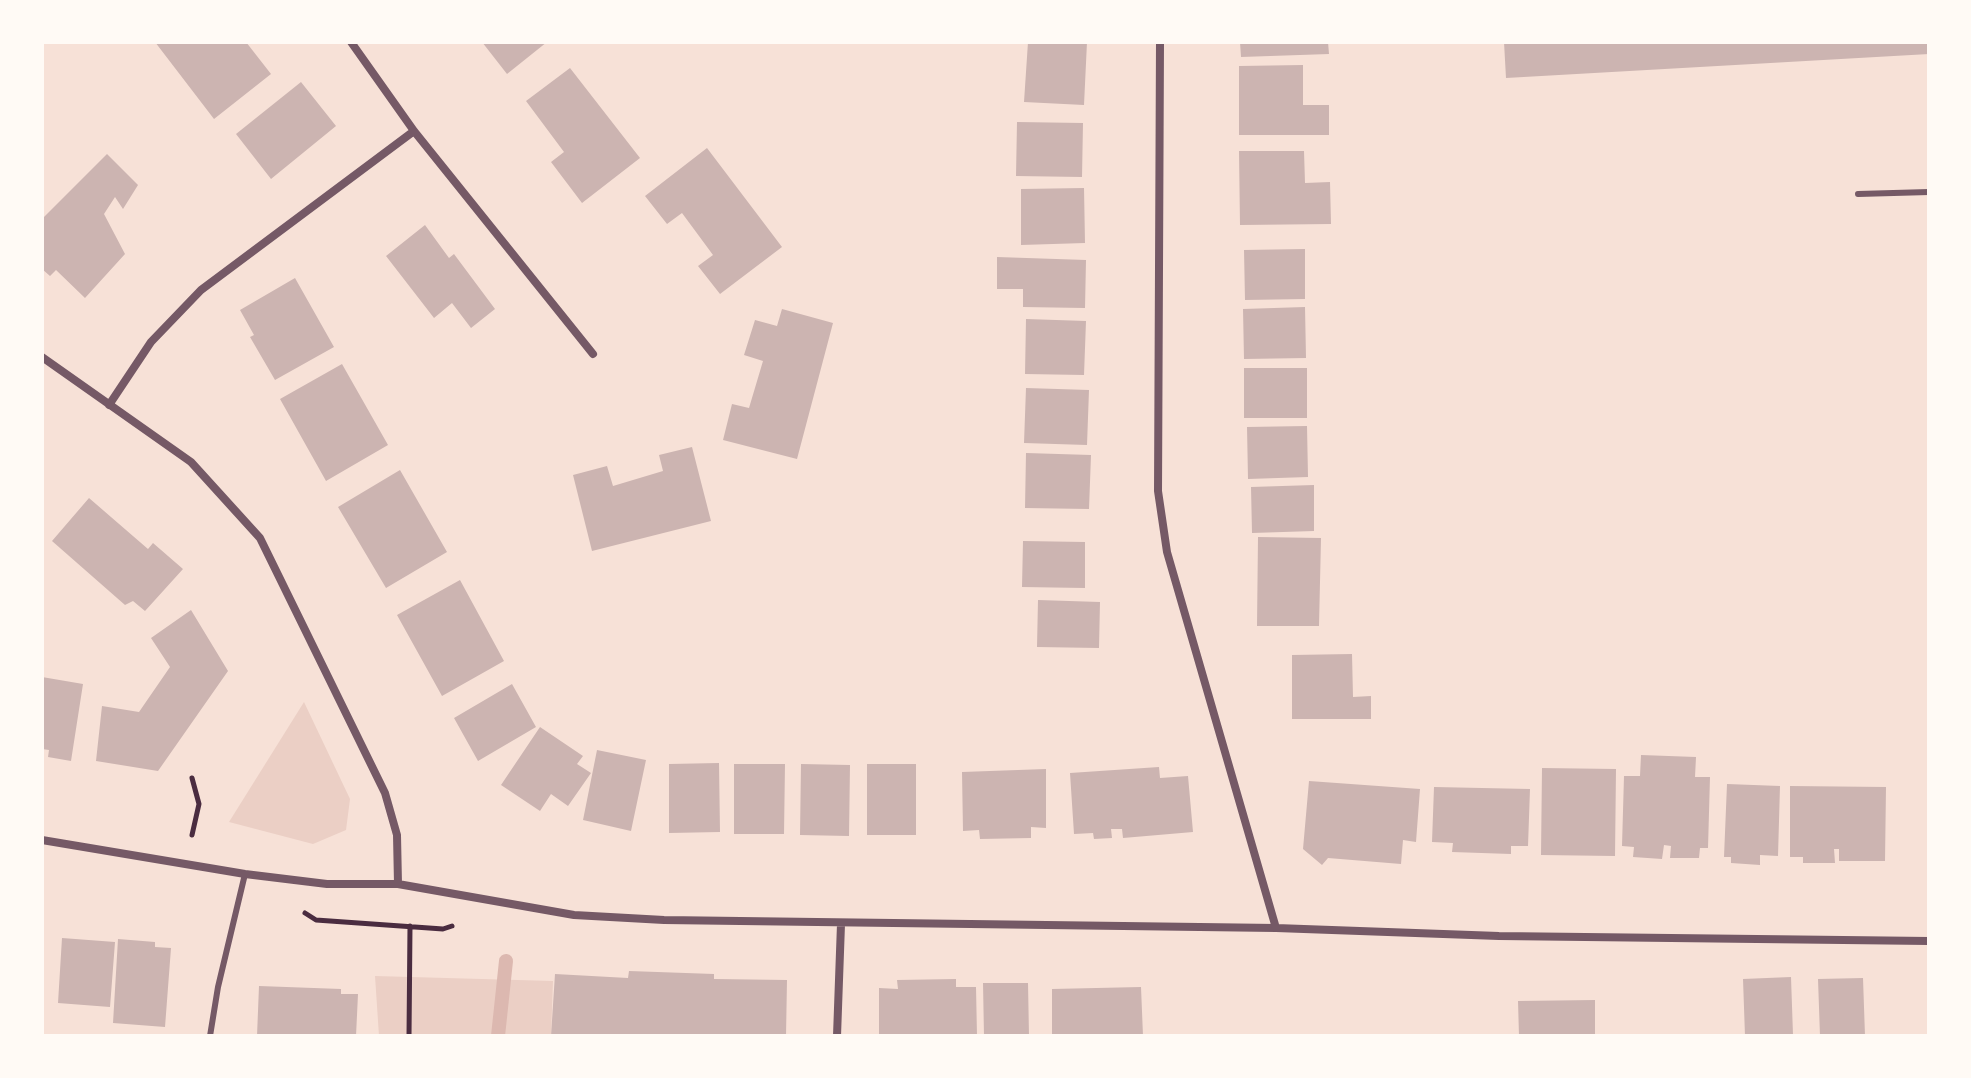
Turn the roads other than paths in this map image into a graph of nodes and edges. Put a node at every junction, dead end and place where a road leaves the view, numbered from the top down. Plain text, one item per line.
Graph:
1 (351, 42) edge
2 (1160, 42) edge
3 (414, 131) junction
4 (1929, 192) edge
5 (1858, 194) dead end
6 (593, 354) dead end
7 (42, 357) edge
8 (109, 405) junction
9 (42, 840) edge
10 (245, 874) junction
11 (398, 884) junction
12 (841, 924) junction
13 (1276, 928) junction
14 (1929, 941) edge
15 (210, 1036) edge
16 (837, 1036) edge

1 - 3 street
2 - 13 street
3 - 6 street
3 - 8 street
4 - 5 lane
7 - 8 street
8 - 11 street
9 - 10 street
10 - 11 street
10 - 15 lane
11 - 12 street
12 - 13 street
12 - 16 street
13 - 14 street

